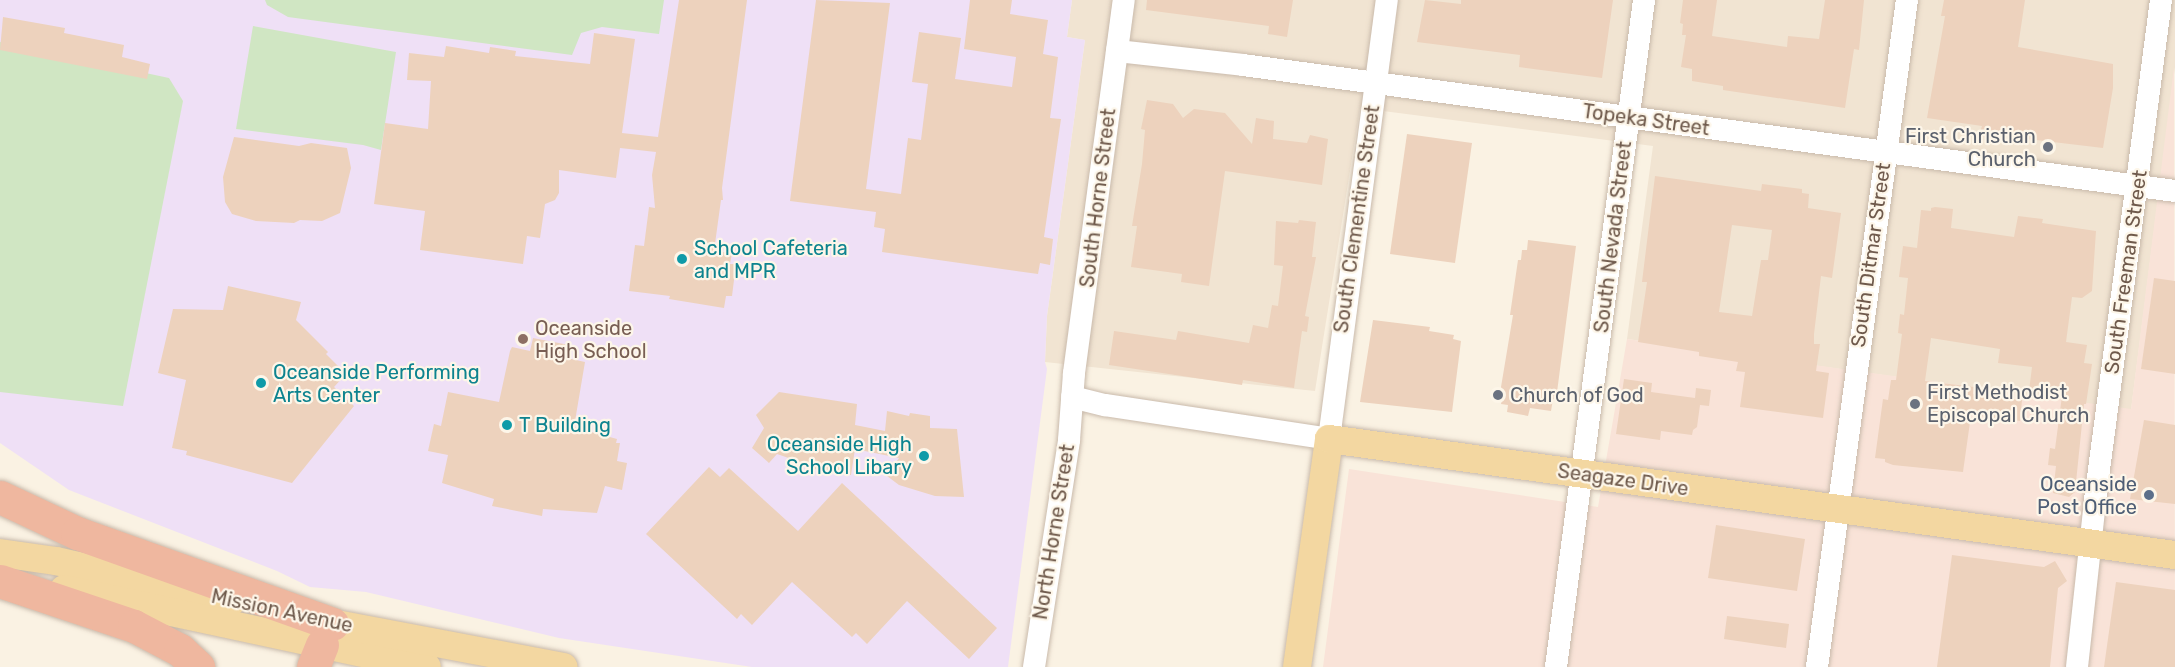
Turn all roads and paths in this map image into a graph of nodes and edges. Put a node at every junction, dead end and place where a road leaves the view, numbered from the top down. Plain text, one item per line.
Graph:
1 (1124, 0) edge
2 (1387, 0) edge
3 (1644, 0) edge
4 (1907, 0) edge
5 (2161, 0) edge
6 (1117, 51) junction
7 (1375, 84) junction
8 (1628, 117) junction
9 (1885, 153) junction
10 (2138, 186) junction
11 (2175, 191) edge
12 (1072, 397) junction
13 (1327, 452) junction
14 (1583, 475) junction
15 (0, 497) edge
16 (1837, 509) junction
17 (2091, 544) junction
18 (0, 553) edge
19 (2175, 555) edge
20 (0, 580) edge
21 (323, 646) edge
22 (198, 667) edge
23 (427, 667) edge
24 (564, 667) edge
25 (1034, 667) edge
26 (1297, 667) edge
27 (1556, 667) edge
28 (1817, 667) edge
29 (2077, 667) edge

1 - 6 street, South Horne Street
2 - 7 street, South Clementine Street
3 - 8 street, South Nevada Street
4 - 9 street, South Ditmar Street
5 - 10 street, South Freeman Street
6 - 7 street, Topeka Street
6 - 12 street, South Horne Street
7 - 8 street, Topeka Street
7 - 13 street, South Clementine Street
8 - 9 street, Topeka Street
8 - 14 street, South Nevada Street
9 - 10 street, Topeka Street
9 - 16 street, South Ditmar Street
10 - 11 street, Topeka Street
10 - 17 street, South Freeman Street
12 - 13 street
12 - 25 street, North Horne Street
13 - 14 main road, Seagaze Drive
13 - 26 main road
14 - 16 main road, Seagaze Drive
14 - 27 street, South Nevada Street
15 - 21 highway
16 - 17 main road, Seagaze Drive
16 - 28 street, South Ditmar Street
17 - 19 main road, Seagaze Drive
17 - 29 street, South Freeman Street
18 - 21 main road, Mission Avenue
20 - 21 main road, Mission Avenue
20 - 22 highway
21 - 23 main road, Mission Avenue
21 - 24 main road, Mission Avenue

